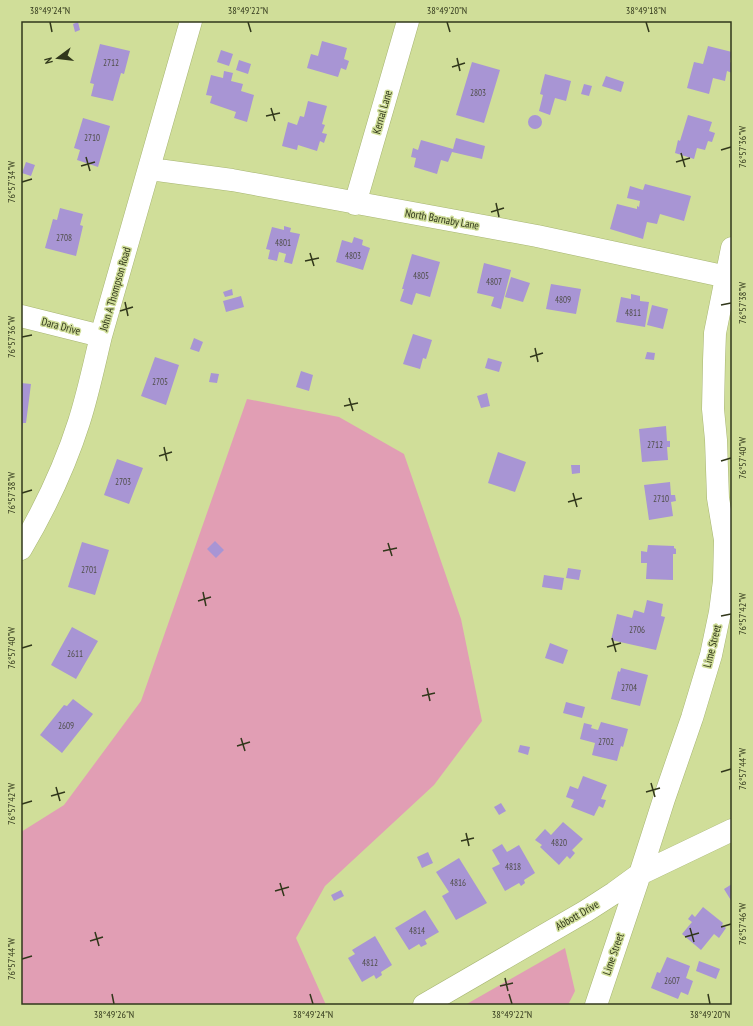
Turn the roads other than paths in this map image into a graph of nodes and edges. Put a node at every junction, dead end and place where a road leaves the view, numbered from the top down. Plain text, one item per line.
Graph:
1 (191, 21) edge
2 (408, 21) edge
3 (150, 169) junction
4 (355, 204) junction
5 (732, 248) edge
6 (730, 277) edge
7 (21, 316) edge
8 (101, 336) junction
9 (21, 549) edge
10 (732, 830) edge
11 (640, 874) junction
12 (424, 1005) edge
13 (596, 1005) edge

1 - 3 street, John A Thompson Road
2 - 4 street, Kernal Lane
3 - 4 street, North Barnaby Lane
3 - 8 street, John A Thompson Road
4 - 6 street, North Barnaby Lane
5 - 6 street, Lime Street
6 - 11 street, Lime Street
7 - 8 street, Dara Drive
8 - 9 street, John A Thompson Road
10 - 11 street, Abbott Drive
11 - 12 street, Abbott Drive
11 - 13 street, Lime Street

